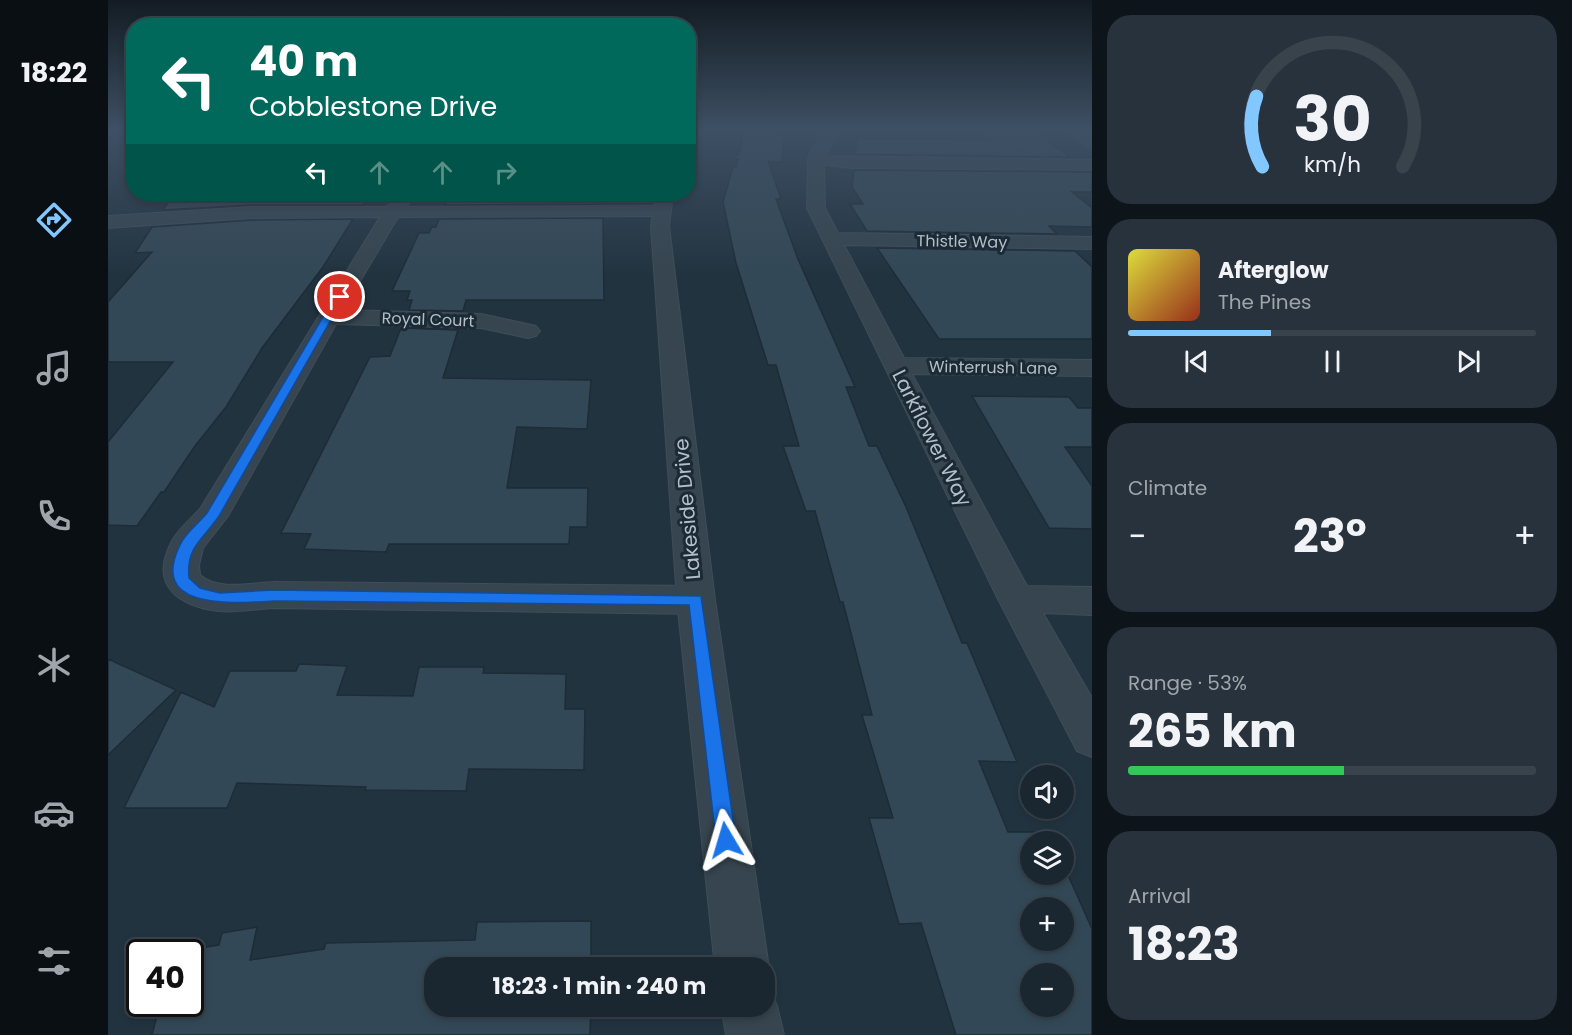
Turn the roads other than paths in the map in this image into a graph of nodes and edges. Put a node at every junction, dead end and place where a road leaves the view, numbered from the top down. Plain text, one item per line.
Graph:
1 (816, 178) edge
2 (662, 202) edge
3 (400, 203) edge
4 (108, 222) edge
5 (831, 239) junction
6 (1092, 243) edge
7 (328, 317) junction
8 (528, 331) dead end
9 (895, 366) junction
10 (1092, 368) edge
11 (1016, 599) junction
12 (696, 600) junction
13 (1092, 601) edge
14 (1092, 738) edge
15 (741, 957) edge
16 (751, 1017) edge
17 (754, 1035) edge

1 - 5 street, Larkflower Way
2 - 3 street
2 - 12 street, Lakeside Drive
3 - 4 street
3 - 7 street
5 - 6 street, Thistle Way
5 - 9 street, Larkflower Way
7 - 8 street, Royal Court
7 - 12 street
9 - 10 street, Winterrush Lane
9 - 11 street, Larkflower Way
11 - 13 street
11 - 14 street, Larkflower Way
12 - 15 street, Lakeside Drive
16 - 17 street

